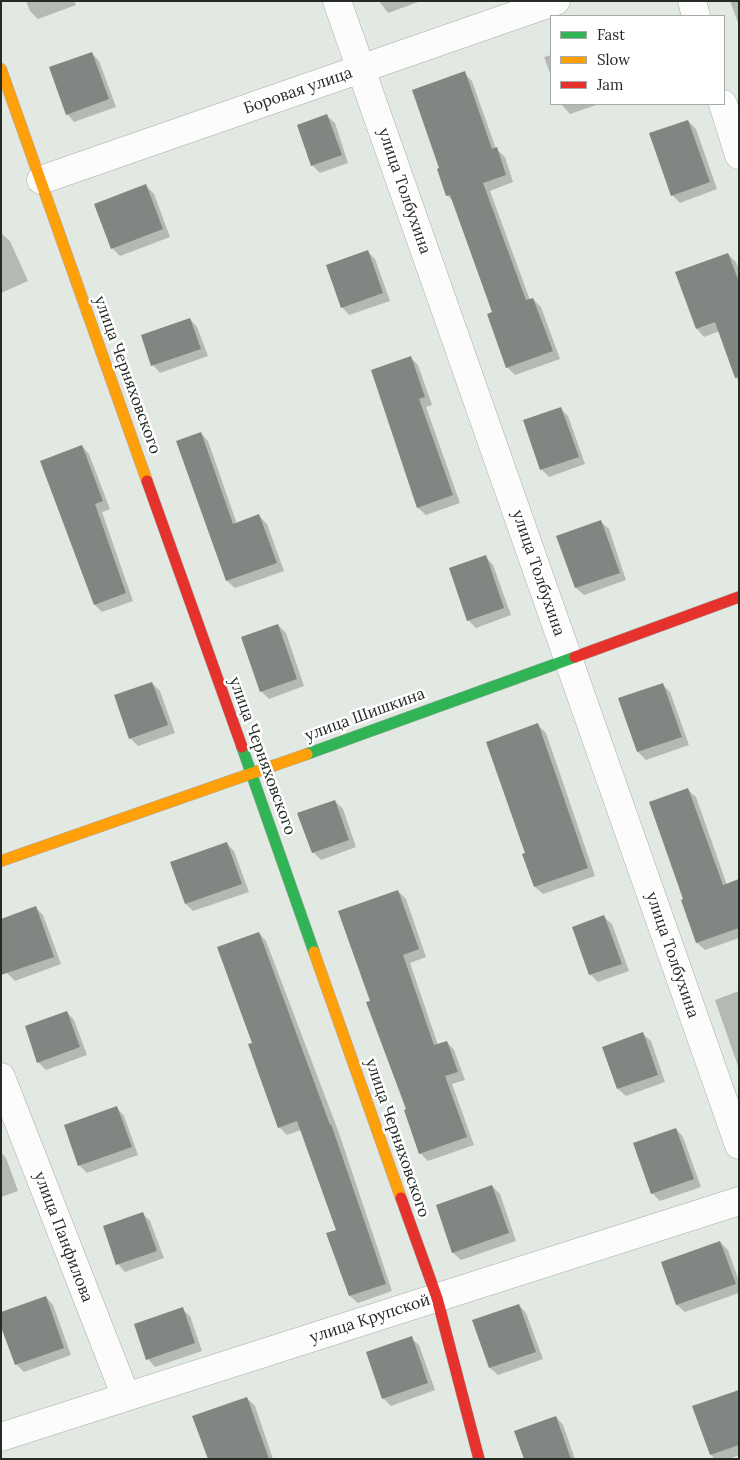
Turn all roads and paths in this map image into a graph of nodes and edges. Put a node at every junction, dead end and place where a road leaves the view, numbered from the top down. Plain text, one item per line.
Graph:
1 (337, 1) edge
2 (556, 1) edge
3 (692, 1) edge
4 (696, 15) edge
5 (1, 69) edge
6 (361, 69) junction
7 (723, 105) edge
8 (739, 155) edge
9 (41, 180) junction
10 (739, 597) edge
11 (568, 659) junction
12 (251, 774) junction
13 (1, 861) edge
14 (1, 1077) edge
15 (739, 1145) edge
16 (739, 1201) edge
17 (437, 1298) junction
18 (126, 1397) junction
19 (1, 1437) edge
20 (479, 1459) edge

1 - 6 street, улица Толбухина
2 - 6 street, Боровая улица
3 - 4 street
5 - 9 street, улица Черняховского
6 - 9 street, Боровая улица
6 - 11 street, улица Толбухина
7 - 8 street
9 - 12 street, улица Черняховского
10 - 11 street, улица Шишкина
11 - 12 street, улица Шишкина
11 - 15 street, улица Толбухина
12 - 13 street, улица Шишкина
12 - 17 street, улица Черняховского
14 - 18 street, улица Панфилова
16 - 17 street, улица Крупской
17 - 18 street, улица Крупской
17 - 20 street, улица Черняховского
18 - 19 street, улица Крупской

